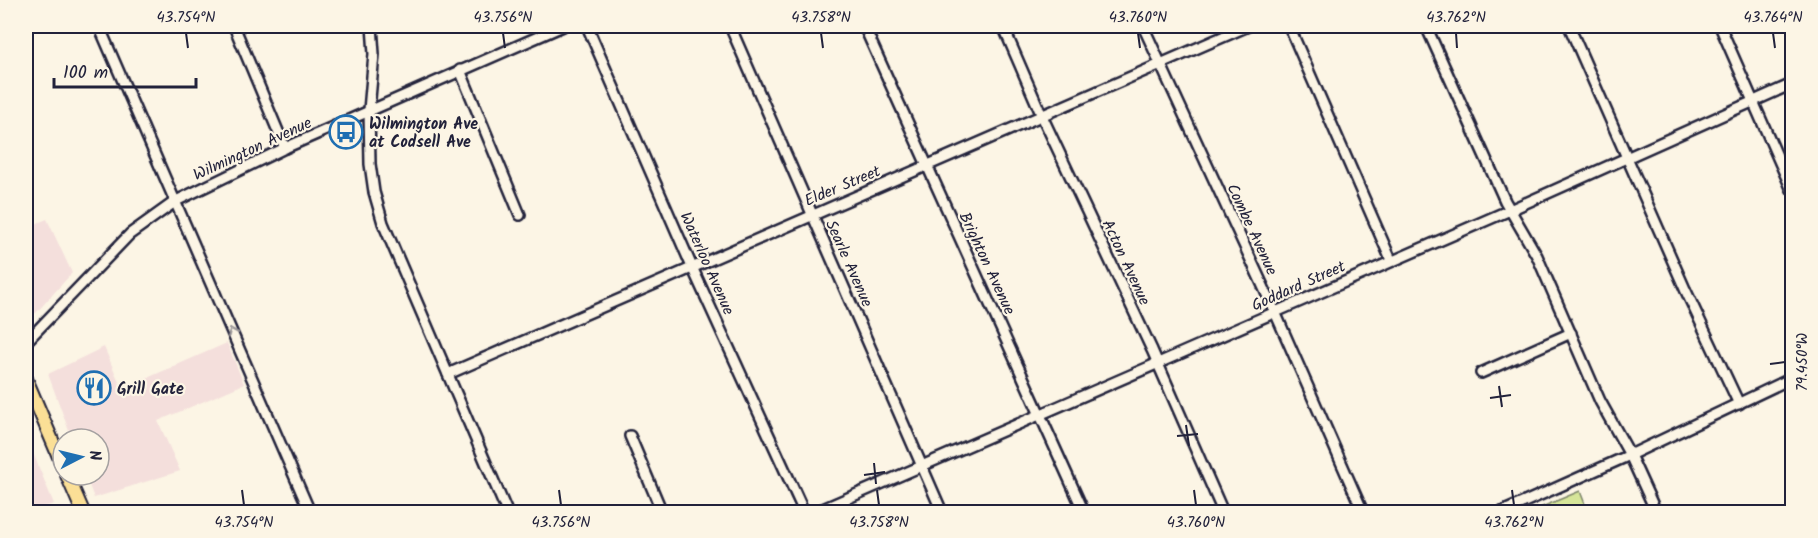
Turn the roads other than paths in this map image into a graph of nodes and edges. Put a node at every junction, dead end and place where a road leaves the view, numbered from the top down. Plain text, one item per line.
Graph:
1 (99, 26) edge
2 (234, 26) edge
3 (372, 26) edge
4 (563, 26) edge
5 (587, 26) edge
6 (730, 26) edge
7 (864, 26) edge
8 (1003, 26) edge
9 (1143, 26) edge
10 (1248, 26) edge
11 (1289, 26) edge
12 (1426, 26) edge
13 (1569, 26) edge
14 (1720, 26) edge
15 (1160, 65) junction
16 (460, 70) junction
17 (1792, 84) edge
18 (1753, 101) junction
19 (369, 110) junction
20 (1042, 116) junction
21 (285, 148) junction
22 (1628, 158) junction
23 (927, 165) junction
24 (1792, 190) edge
25 (176, 201) junction
26 (1510, 210) junction
27 (520, 214) dead end
28 (812, 214) junction
29 (1391, 260) junction
30 (693, 267) junction
31 (1275, 312) junction
32 (1571, 333) junction
33 (26, 342) edge
34 (1158, 364) junction
35 (1481, 373) dead end
36 (448, 374) junction
37 (1792, 378) edge
38 (26, 379) edge
39 (1739, 404) junction
40 (1041, 414) junction
41 (630, 436) dead end
42 (51, 438) edge
43 (1630, 455) junction
44 (922, 466) junction
45 (72, 487) edge
46 (83, 513) edge
47 (310, 513) edge
48 (507, 513) edge
49 (662, 513) edge
50 (804, 513) edge
51 (816, 513) edge
52 (942, 513) edge
53 (1084, 513) edge
54 (1223, 513) edge
55 (1363, 513) edge
56 (1503, 513) edge
57 (1656, 513) edge

1 - 25 street
2 - 21 street
3 - 19 street
4 - 16 street, Wilmington Avenue
5 - 30 street, Waterloo Avenue
6 - 28 street, Searle Avenue
7 - 23 street, Brighton Avenue
8 - 20 street, Acton Avenue
9 - 15 street, Combe Avenue
10 - 15 street, Elder Street
11 - 29 street
12 - 26 street
13 - 22 street
14 - 18 street
15 - 20 street, Elder Street
15 - 31 street, Combe Avenue
16 - 19 street, Wilmington Avenue
16 - 27 street
17 - 18 street, Goddard Street
18 - 22 street, Goddard Street
18 - 24 street
19 - 21 street, Wilmington Avenue
19 - 36 street
20 - 23 street, Elder Street
20 - 34 street, Acton Avenue
21 - 25 street, Wilmington Avenue
22 - 26 street, Goddard Street
22 - 39 street
23 - 28 street, Elder Street
23 - 40 street, Brighton Avenue
25 - 33 street, Wilmington Avenue
47 -> 25 street
26 - 29 street, Goddard Street
26 - 32 street
28 - 30 street, Elder Street
28 - 44 street, Searle Avenue
29 - 31 street, Goddard Street
30 - 36 street, Elder Street
30 - 50 street, Waterloo Avenue
31 - 34 street, Goddard Street
31 - 55 street, Combe Avenue
32 - 35 street
32 - 43 street
34 - 40 street, Goddard Street
34 - 54 street, Acton Avenue
36 - 48 street
37 - 39 street
38 - 42 main road
39 - 43 street
40 - 44 street, Goddard Street
40 - 53 street, Brighton Avenue
41 - 49 street
43 - 56 street
43 - 57 street
44 - 51 street, Goddard Street
44 - 52 street, Searle Avenue
45 - 46 main road

